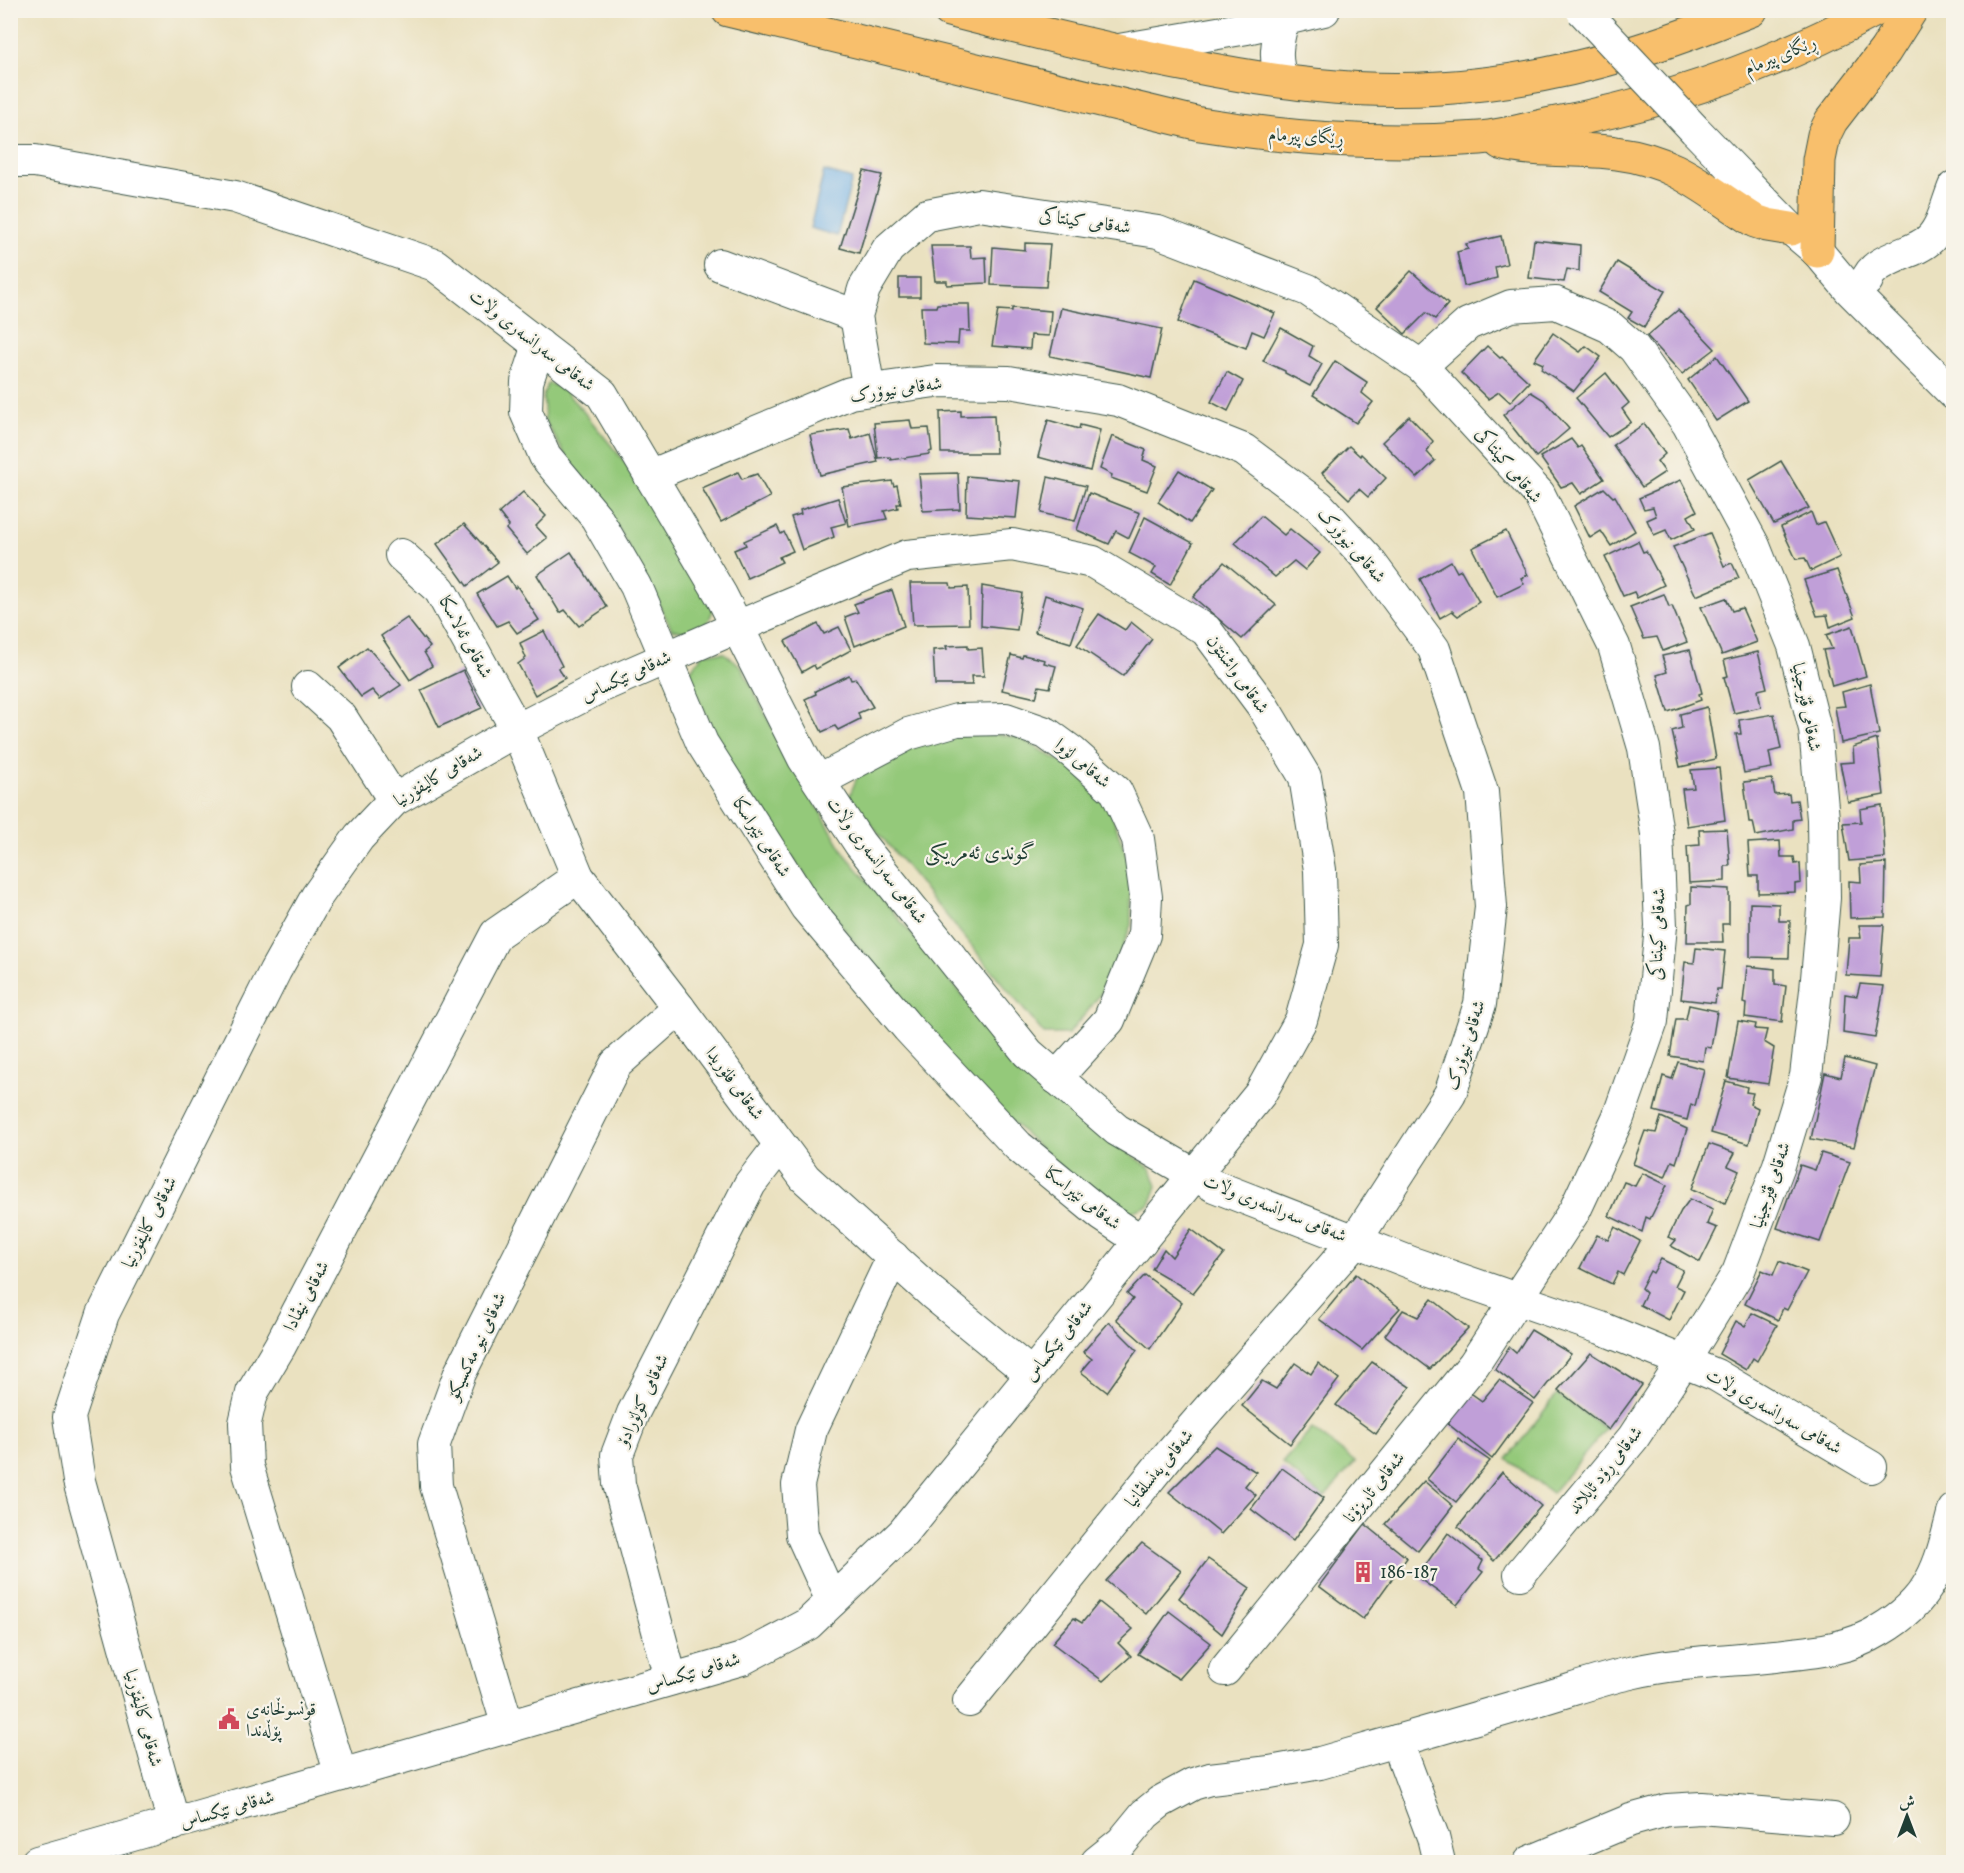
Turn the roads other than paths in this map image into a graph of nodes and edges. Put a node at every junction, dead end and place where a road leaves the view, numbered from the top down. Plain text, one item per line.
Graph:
1 (728, 10) edge
2 (949, 10) edge
3 (1324, 10) edge
4 (1582, 10) edge
5 (1751, 10) edge
6 (1875, 10) edge
7 (1911, 10) edge
8 (1283, 20) junction
9 (1112, 51) junction
10 (1283, 81) junction
11 (1482, 138) junction
12 (10, 161) edge
13 (1953, 187) edge
14 (1791, 229) junction
15 (1817, 251) junction
16 (720, 265) dead end
17 (1867, 280) junction
18 (856, 316) junction
19 (539, 345) junction
20 (1421, 366) junction
21 (1953, 368) edge
22 (869, 390) junction
23 (1953, 394) edge
24 (650, 476) junction
25 (401, 555) dead end
26 (737, 627) junction
27 (666, 657) junction
28 (308, 687) dead end
29 (517, 730) junction
30 (819, 781) junction
31 (394, 800) junction
32 (578, 877) junction
33 (679, 1008) junction
34 (1056, 1078) junction
35 (780, 1145) junction
36 (1195, 1175) junction
37 (1141, 1241) junction
38 (1355, 1241) junction
39 (893, 1257) junction
40 (1518, 1299) junction
41 (1683, 1362) junction
42 (1031, 1374) junction
43 (1871, 1467) dead end
44 (1953, 1510) edge
45 (1520, 1574) dead end
46 (832, 1601) junction
47 (1225, 1670) dead end
48 (671, 1679) junction
49 (969, 1701) dead end
50 (508, 1727) junction
51 (1397, 1741) junction
52 (341, 1775) junction
53 (1833, 1818) dead end
54 (174, 1824) junction
55 (37, 1863) edge
56 (1097, 1863) edge
57 (1439, 1863) edge
58 (1530, 1863) edge

1 - 11 highway, ڕێگای پیرمام
2 - 9 highway
3 - 8 street
4 - 14 street, bridge
5 - 10 highway
6 - 11 highway, ڕێگای پیرمام
7 - 15 highway
8 - 9 street
8 - 10 street
9 - 10 highway
11 - 14 highway
12 - 19 street, شەقامی سەرانسەری وڵات
13 - 17 street
14 - 15 street
15 - 17 street
15 - 23 street
16 - 18 street
17 - 21 street
18 - 20 street, شەقامی کینتاکی
18 - 22 street, شەقامی کینتاکی
19 - 24 street, شەقامی سەرانسەری وڵات
19 - 27 street, شەقامی نێبراسکا
20 - 40 street, شەقامی کینتاکی
20 - 41 street, شەقامی ڤێرجینیا
22 - 24 street, شەقامی نیوۆرک
22 - 38 street, شەقامی نیوۆرک
24 - 26 street, شەقامی سەرانسەری وڵات
25 - 29 street, شەقامی ئەلاسکا
26 - 27 street, شەقامی تێکساس
26 - 30 street, شەقامی سەرانسەری وڵات
26 - 36 street, شەقامی واشنتۆن
27 - 29 street, شەقامی تێکساس
27 - 37 street, شەقامی نێبراسکا
28 - 31 street
29 - 31 street, شەقامی کالیفۆرنیا
29 - 32 street, شەقامی فلۆریدا
30 - 34 street, شەقامی سەرانسەری وڵات
30 - 34 street, شەقامی لۆوا
31 - 54 street, شەقامی کالیفۆرنیا
32 - 33 street, شەقامی فلۆریدا
32 - 52 street, شەقامی نیڤادا
33 - 35 street, شەقامی فلۆریدا
33 - 50 street, شەقامی نیو مەکسیکۆ
34 - 36 street, شەقامی سەرانسەری وڵات
35 - 39 street, شەقامی فلۆریدا
35 - 48 street, شەقامی کۆلۆرادۆ
36 - 37 street, شەقامی تێکساس
36 - 38 street, شەقامی سەرانسەری وڵات
37 - 42 street, شەقامی تێکساس
38 - 40 street, شەقامی سەرانسەری وڵات
38 - 49 street, شەقامی پەنسلڤانیا
39 - 42 street, شەقامی فلۆریدا
39 - 46 street
40 - 41 street, شەقامی سەرانسەری وڵات
40 - 47 street, شەقامی ئاریزۆنا
41 - 43 street, شەقامی سەرانسەری وڵات
41 - 45 street, شەقامی ڕۆد ئایلاند
42 - 46 street, شەقامی تێکساس
44 - 51 street
46 - 48 street, شەقامی تێکساس
48 - 50 street, شەقامی تێکساس
50 - 52 street, شەقامی تێکساس
51 - 56 street
51 - 57 street
52 - 54 street, شەقامی تێکساس
53 - 58 street
54 - 55 street, شەقامی تێکساس

